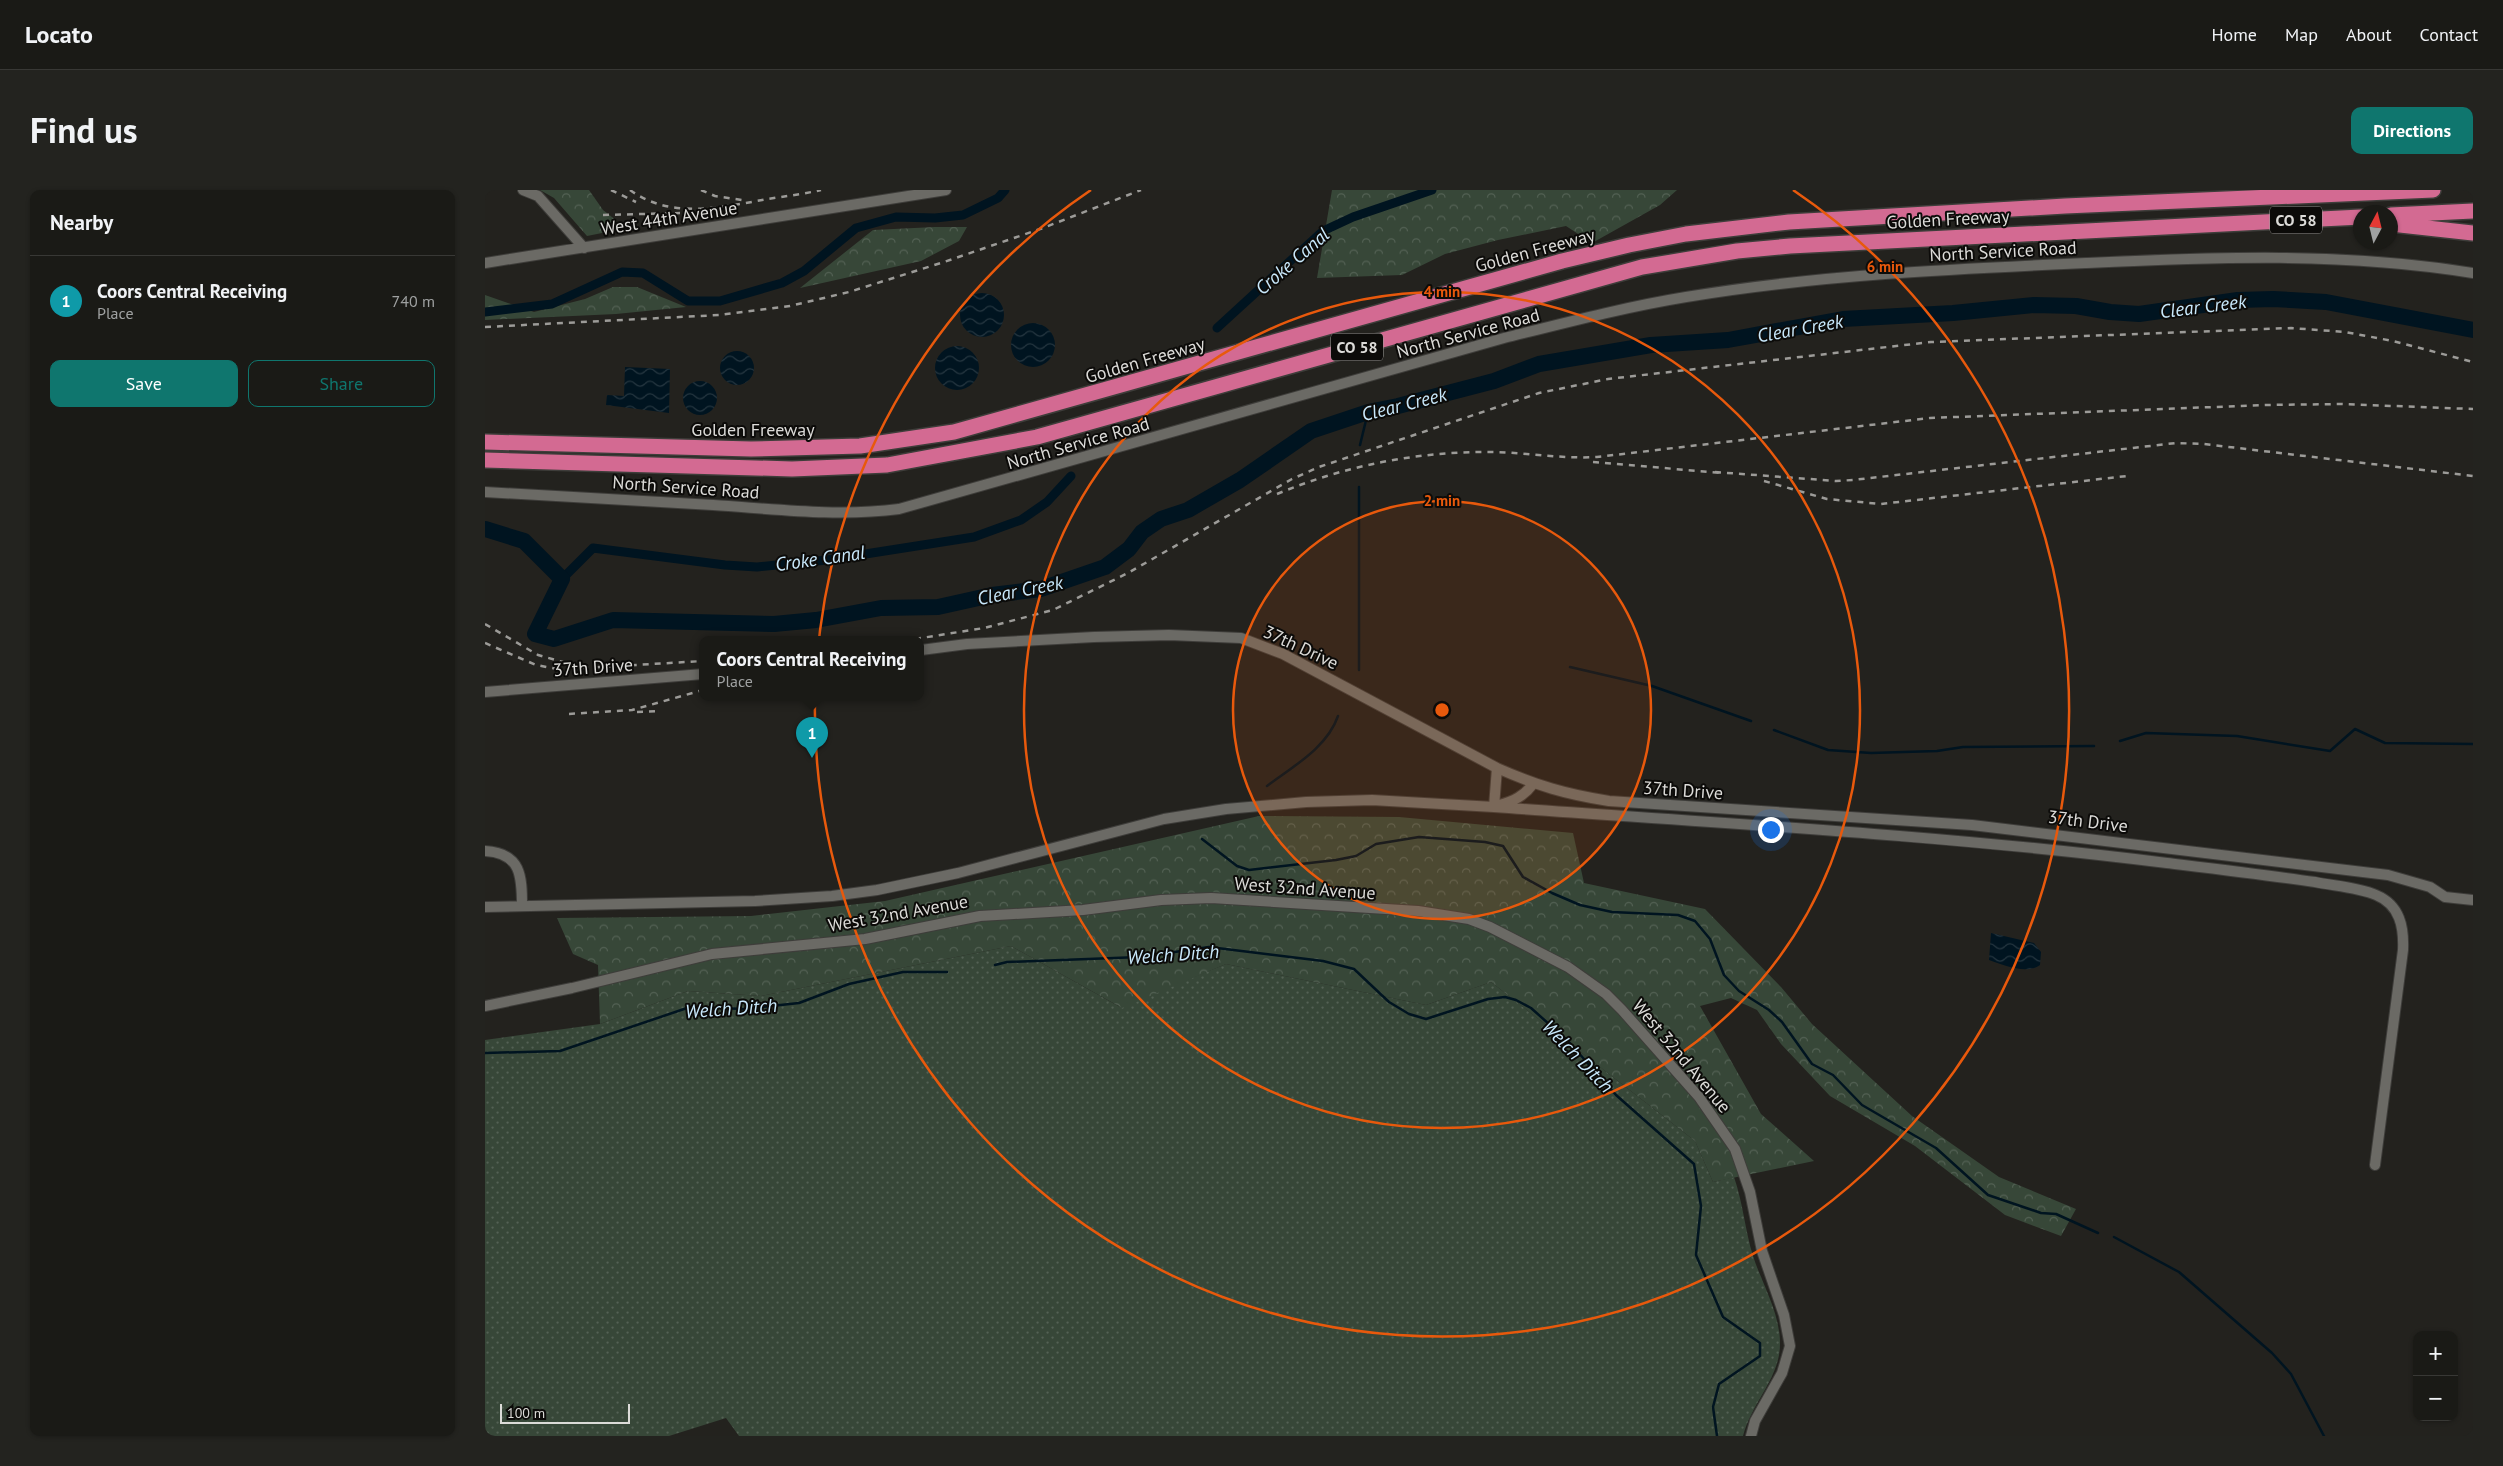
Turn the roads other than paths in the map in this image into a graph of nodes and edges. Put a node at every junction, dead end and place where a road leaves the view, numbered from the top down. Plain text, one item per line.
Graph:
1 (523, 190) edge
2 (946, 190) edge
3 (2211, 190) edge
4 (2433, 190) edge
5 (2065, 206) junction
6 (2473, 212) edge
7 (2398, 215) edge
8 (2353, 216) edge
9 (2231, 223) junction
10 (2353, 223) edge
11 (2398, 225) edge
12 (2473, 233) edge
13 (584, 248) junction
14 (485, 263) edge
15 (2473, 273) edge
16 (485, 442) edge
17 (485, 460) edge
18 (485, 492) edge
19 (924, 650) edge
20 (699, 674) edge
21 (485, 692) edge
22 (1497, 768) junction
23 (1533, 784) junction
24 (1494, 807) junction
25 (485, 851) edge
26 (2473, 900) edge
27 (522, 906) junction
28 (485, 907) edge
29 (485, 1006) edge
30 (2375, 1165) dead end
31 (1751, 1436) edge

1 - 13 street
2 - 13 street, West 44th Avenue
3 - 5 highway
4 - 5 highway, Golden Freeway / CO 58
5 - 16 highway, Golden Freeway / CO 58
6 - 7 highway
8 - 9 highway, Golden Freeway / CO 58
9 - 10 highway
9 - 17 highway, Golden Freeway / CO 58
11 - 12 highway
13 - 14 street, West 44th Avenue
15 - 18 street, North Service Road
19 - 22 street, 37th Drive
20 - 21 street, 37th Drive
22 - 23 street, 37th Drive
22 - 24 street
23 - 24 street
23 - 26 street, 37th Drive
24 - 27 street
24 - 30 street
25 - 27 street
27 - 28 street
29 - 31 street, West 32nd Avenue

